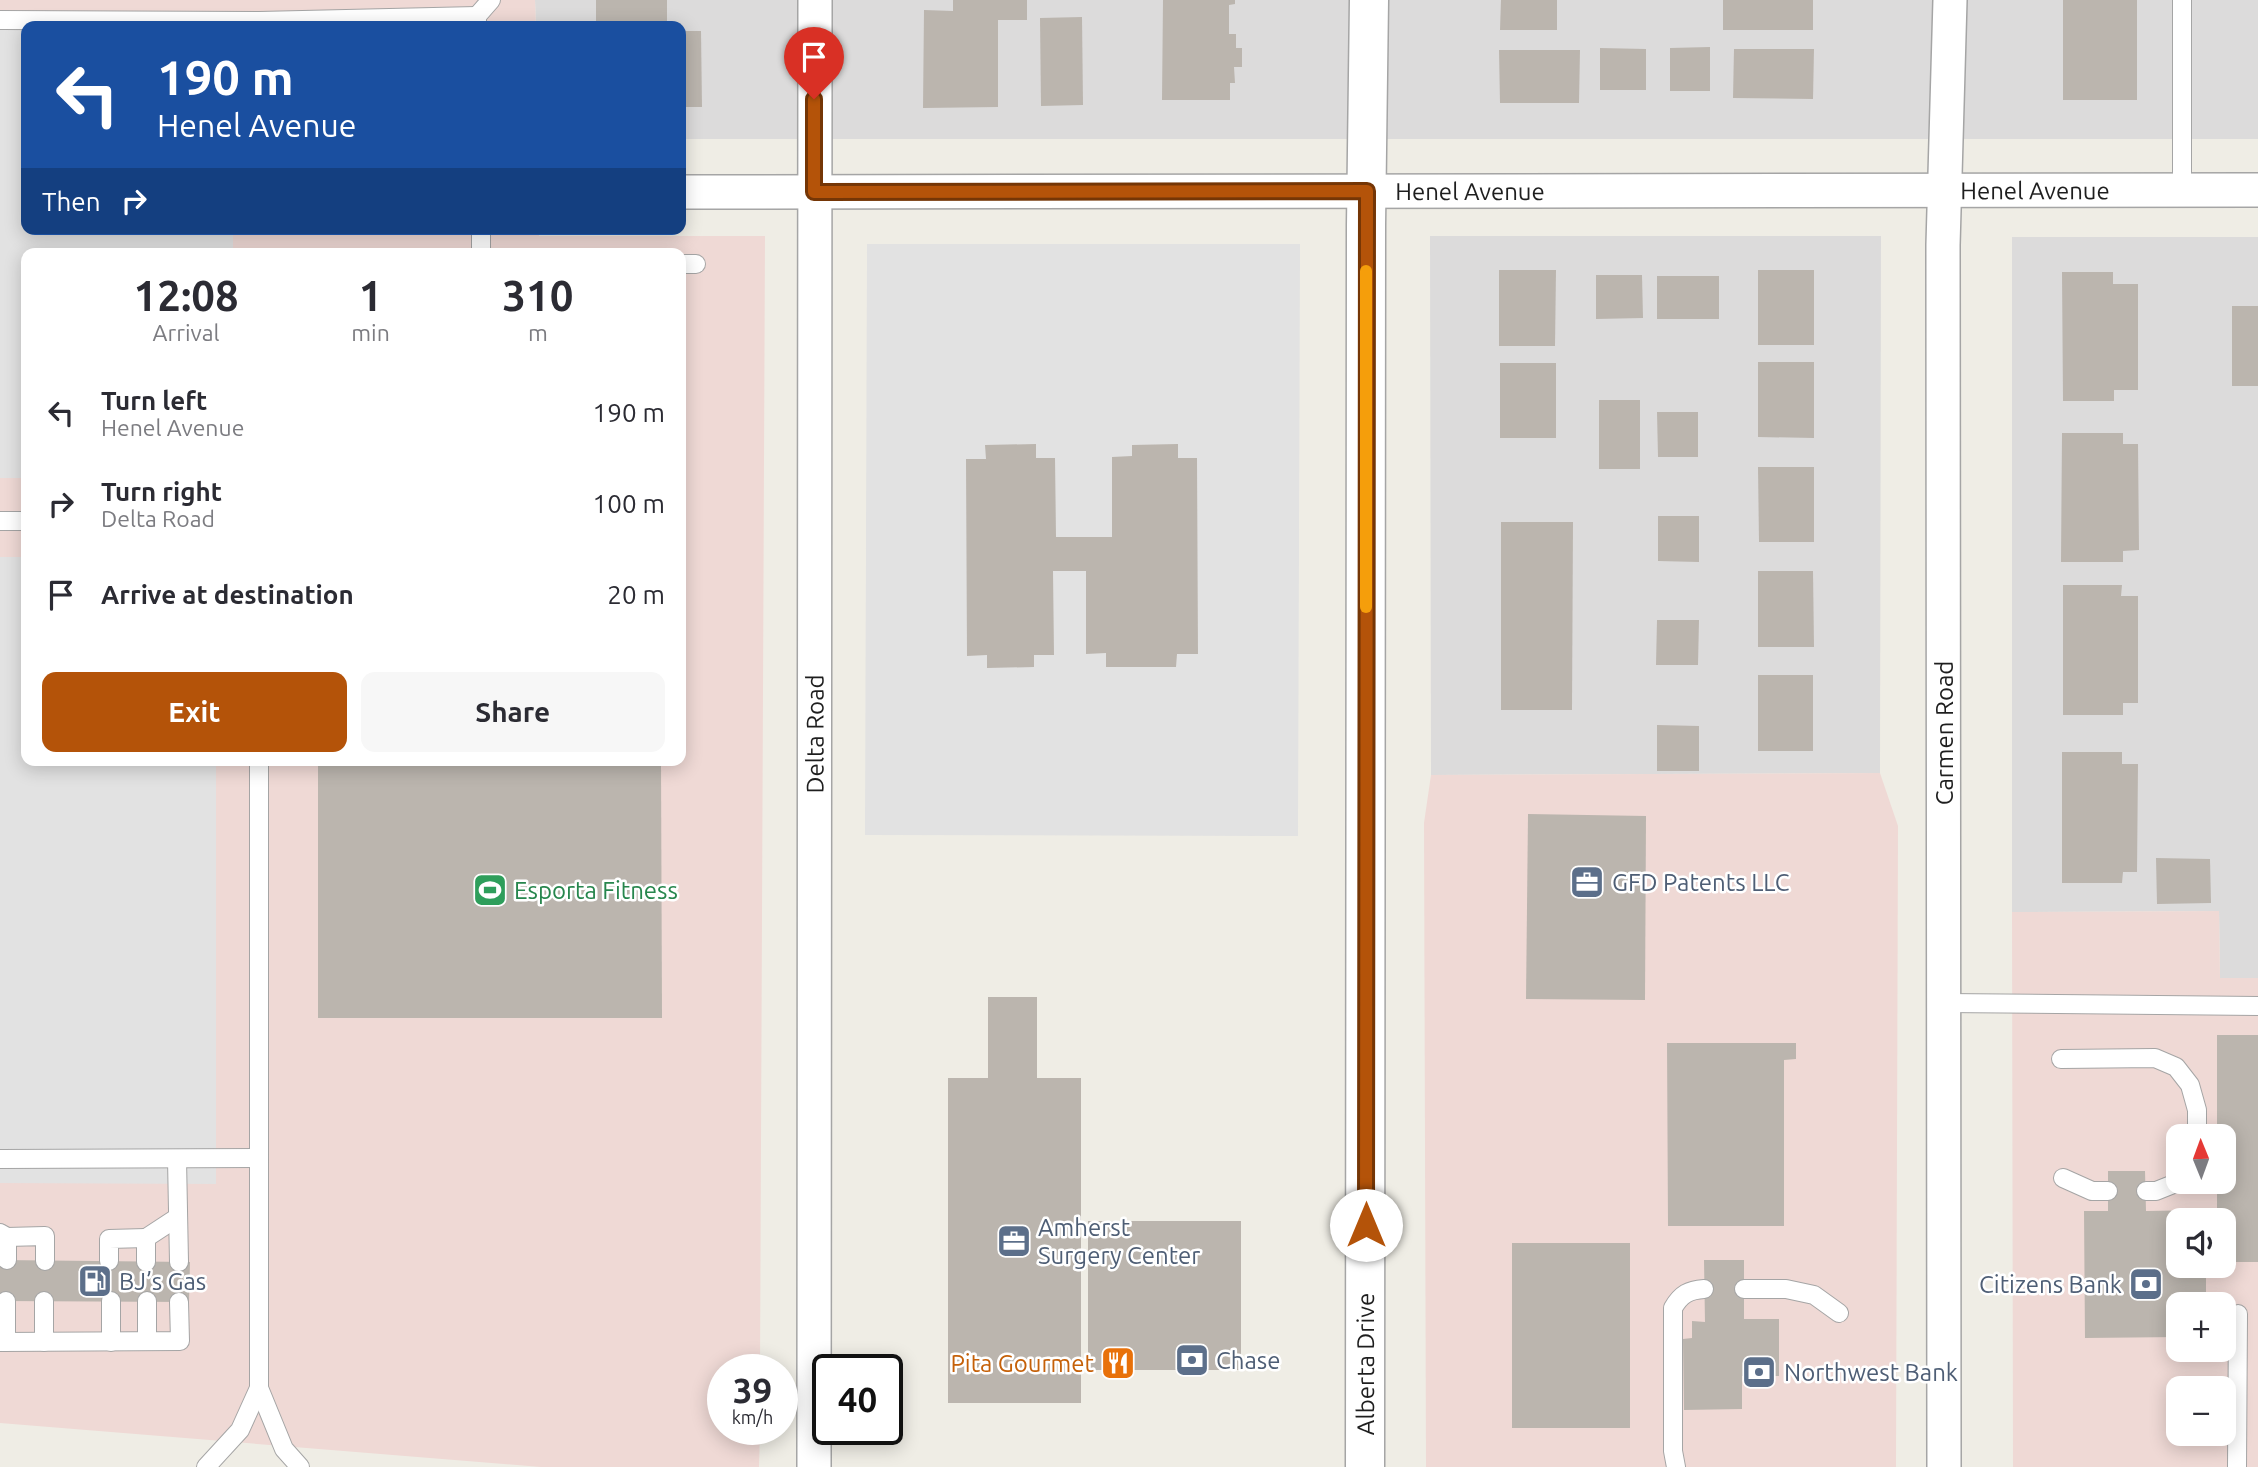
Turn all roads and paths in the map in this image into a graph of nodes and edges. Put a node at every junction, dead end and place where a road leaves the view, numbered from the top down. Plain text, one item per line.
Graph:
1 (491, 0) edge
2 (815, 0) edge
3 (1369, 0) edge
4 (1950, 0) edge
5 (2182, 0) edge
6 (0, 20) edge
7 (130, 21) edge
8 (477, 21) edge
9 (1944, 190) junction
10 (2182, 190) junction
11 (2258, 190) edge
12 (1367, 191) junction
13 (686, 192) edge
14 (814, 192) junction
15 (0, 521) edge
16 (21, 521) edge
17 (259, 766) edge
18 (1944, 1003) junction
19 (2258, 1006) edge
20 (2061, 1059) dead end
21 (2197, 1124) edge
22 (177, 1158) junction
23 (259, 1158) junction
24 (0, 1159) edge
25 (2063, 1178) dead end
26 (2166, 1187) edge
27 (2108, 1191) dead end
28 (2146, 1191) dead end
29 (178, 1217) junction
30 (4, 1235) edge
31 (146, 1238) junction
32 (7, 1261) dead end
33 (45, 1261) dead end
34 (109, 1261) dead end
35 (146, 1262) dead end
36 (179, 1262) dead end
37 (1704, 1289) dead end
38 (1744, 1289) dead end
39 (6, 1301) dead end
40 (44, 1301) dead end
41 (111, 1301) dead end
42 (147, 1301) dead end
43 (179, 1302) dead end
44 (1839, 1313) dead end
45 (2238, 1314) dead end
46 (147, 1341) junction
47 (3, 1342) edge
48 (44, 1342) junction
49 (111, 1342) junction
50 (259, 1388) junction
51 (206, 1467) edge
52 (300, 1467) edge
53 (814, 1467) edge
54 (1366, 1467) edge
55 (1676, 1467) edge
56 (1944, 1467) edge
57 (2237, 1467) edge

1 - 8 lane
2 - 14 street, Delta Road
3 - 12 street, Alberta Drive
4 - 9 street, Carmen Road
5 - 10 lane
6 - 7 lane
9 - 10 street, Henel Avenue
9 - 12 street, Henel Avenue
9 - 18 street, Carmen Road
10 - 11 street, Henel Avenue
12 - 14 street, Henel Avenue
12 - 54 street, Alberta Drive
13 - 14 street, Henel Avenue
14 - 53 street, Delta Road
15 - 16 lane
17 - 23 lane
18 - 19 lane
18 - 56 street, Carmen Road
20 - 21 lane
22 - 23 lane
22 - 24 lane
22 - 29 lane
23 - 50 lane
25 - 27 lane
26 - 28 lane
29 - 31 lane
29 - 36 lane
30 - 32 lane
30 - 33 lane
31 - 34 lane
31 - 35 lane
37 - 55 lane
38 - 44 lane
39 - 47 lane
40 - 48 lane
41 - 49 lane
42 - 46 lane
43 - 46 lane
45 - 57 lane
46 - 49 lane
47 - 48 lane
48 - 49 lane
50 - 51 lane
50 - 52 lane

